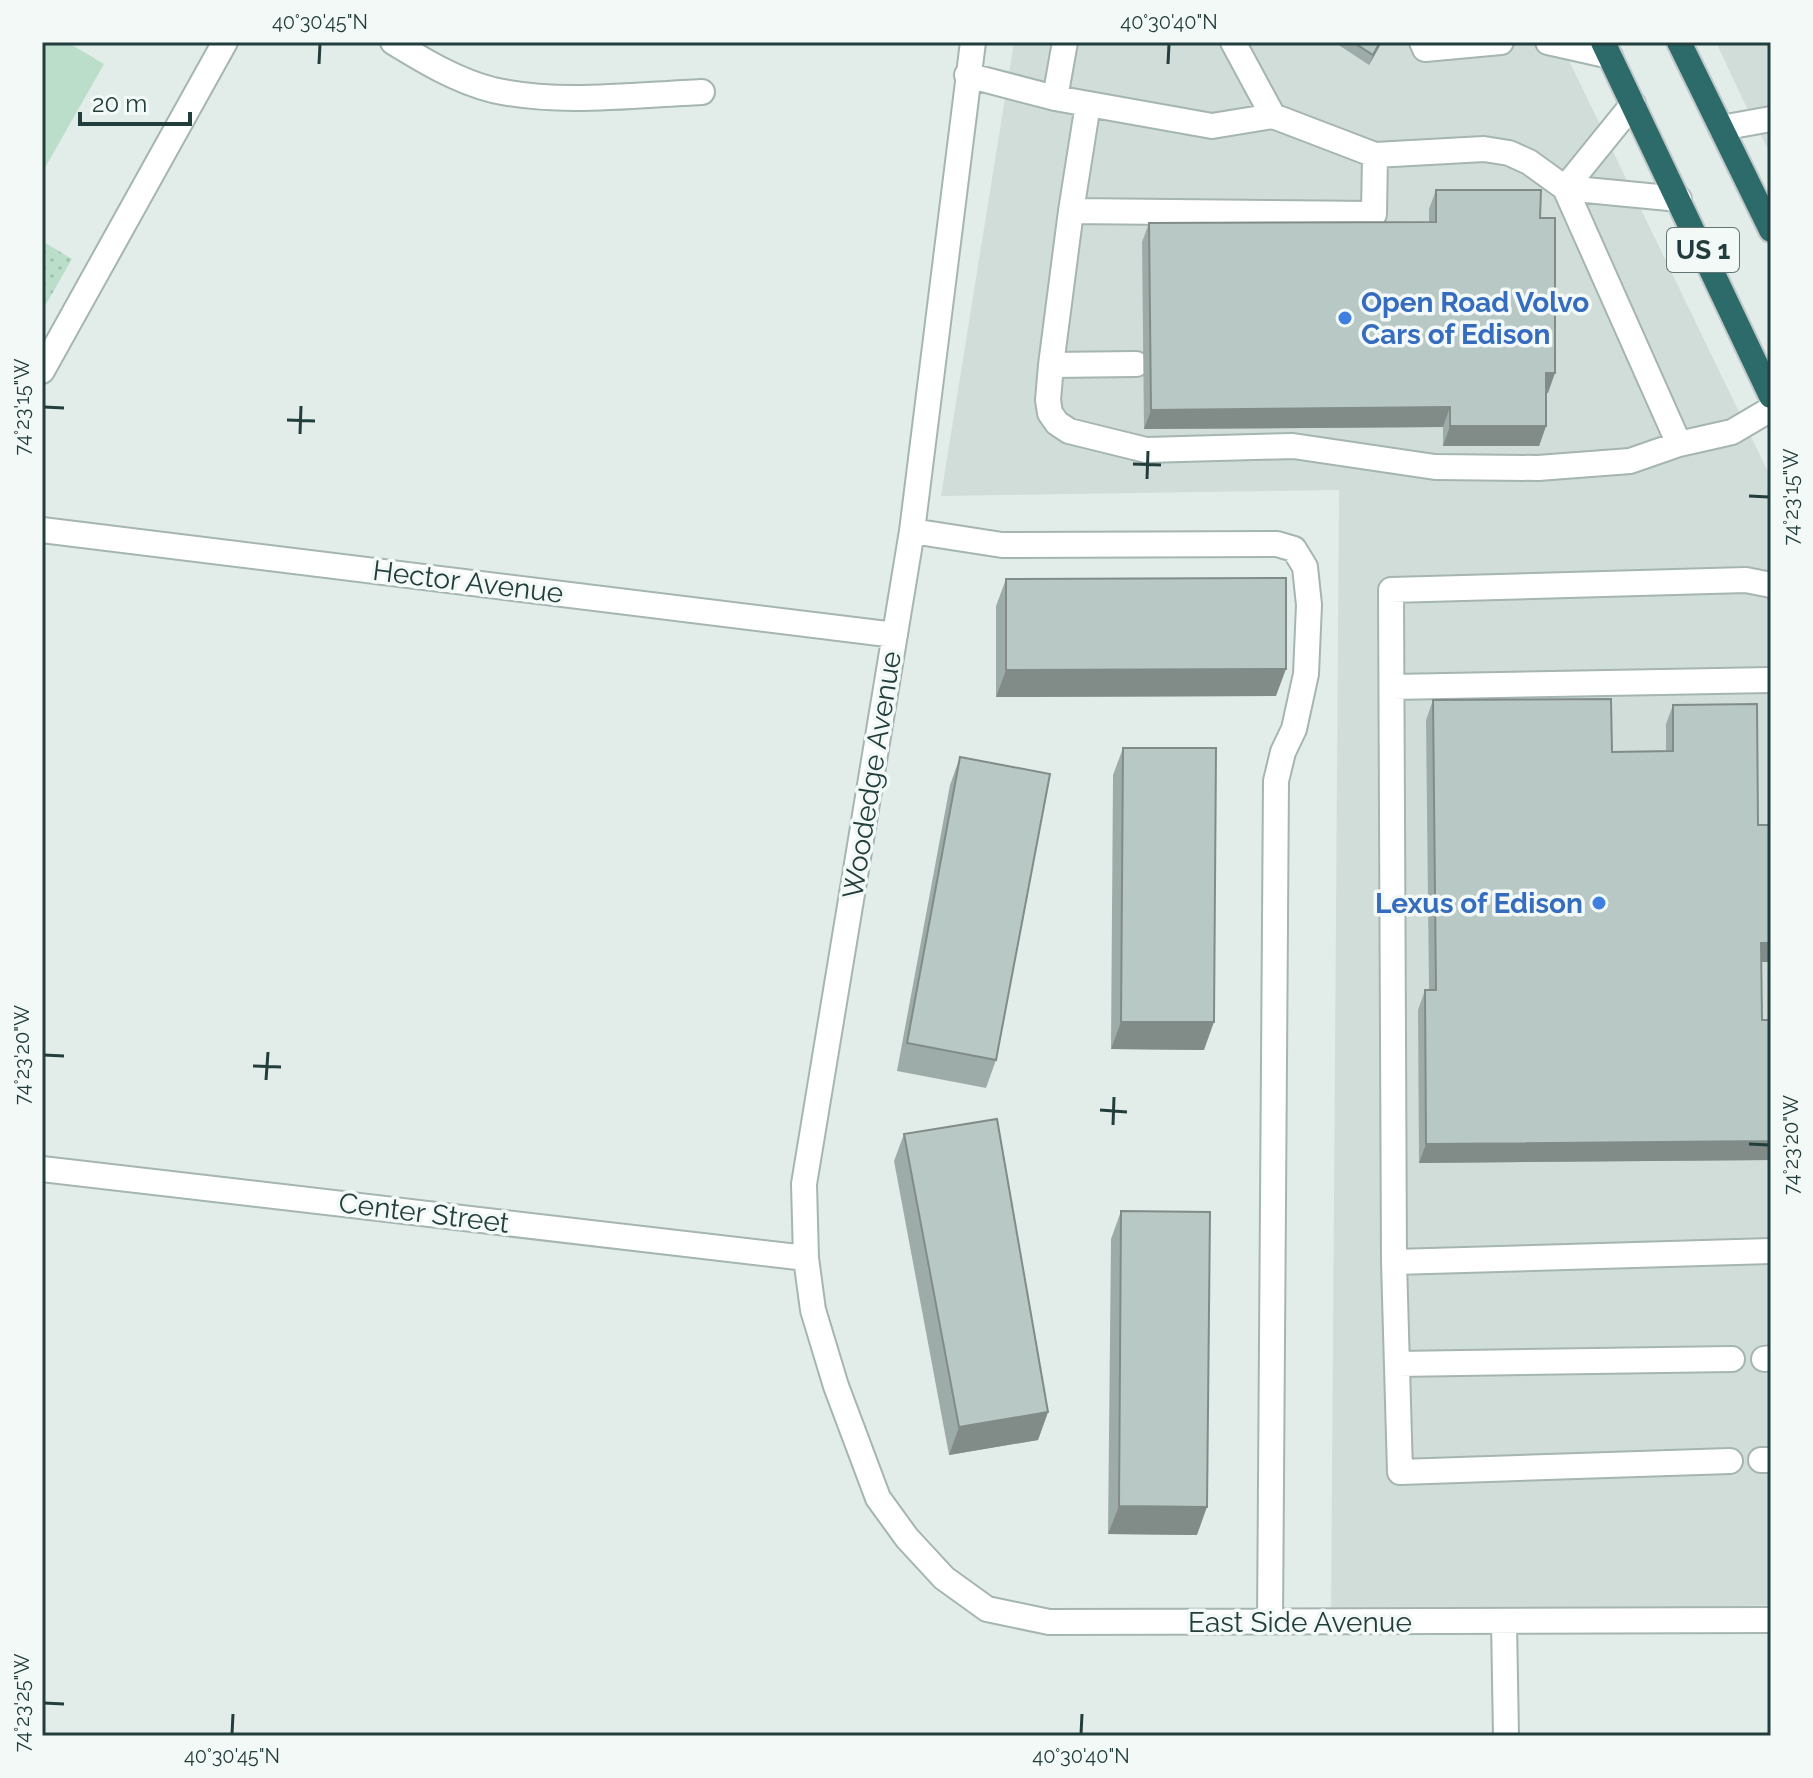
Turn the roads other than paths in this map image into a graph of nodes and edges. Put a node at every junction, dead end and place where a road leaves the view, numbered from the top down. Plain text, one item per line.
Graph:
1 (225, 42) edge
2 (393, 42) edge
3 (973, 42) edge
4 (1065, 42) edge
5 (1233, 42) edge
6 (1422, 42) edge
7 (1501, 42) edge
8 (1548, 42) edge
9 (1679, 42) edge
10 (1606, 49) edge
11 (967, 75) junction
12 (702, 92) dead end
13 (1055, 98) junction
14 (1088, 104) junction
15 (1633, 104) junction
16 (1273, 116) junction
17 (1771, 119) edge
18 (1721, 128) junction
19 (1375, 155) junction
20 (1565, 188) junction
21 (1679, 199) junction
22 (1765, 200) edge
23 (1071, 211) junction
24 (1771, 230) edge
25 (1136, 364) dead end
26 (1051, 365) junction
27 (42, 371) edge
28 (1771, 396) edge
29 (1771, 409) edge
30 (1679, 444) junction
31 (42, 530) edge
32 (912, 531) junction
33 (1771, 585) edge
34 (895, 635) junction
35 (1771, 680) edge
36 (1392, 687) junction
37 (42, 1169) edge
38 (1771, 1251) edge
39 (806, 1258) junction
40 (1394, 1262) junction
41 (1732, 1359) dead end
42 (1397, 1364) junction
43 (1730, 1461) dead end
44 (878, 1498) joint
45 (1771, 1620) edge
46 (1270, 1622) junction
47 (1504, 1622) junction
48 (1506, 1736) edge

1 - 27 street
2 - 12 street
3 - 11 street, Woodedge Avenue
4 - 13 street
5 - 16 street
6 - 7 street
8 - 10 street
9 - 18 highway, US 1
10 - 15 highway, US 1
11 - 13 street
11 - 32 street, Woodedge Avenue
13 - 14 street
14 - 16 street
14 - 23 street
15 - 20 street
15 - 21 highway, US 1
16 - 19 street
17 - 18 street
18 - 22 highway, US 1
19 - 20 street
19 - 23 street
20 - 21 street
20 - 30 street
21 - 28 highway, US 1
22 - 24 highway, US 1
23 - 26 street
25 - 26 street
26 - 30 street
29 - 30 street
31 - 34 street, Hector Avenue
32 - 34 street, Woodedge Avenue
32 - 46 street
33 - 36 street
34 - 39 street, Woodedge Avenue
35 - 36 street
36 - 40 street
37 - 39 street, Center Street
38 - 40 street
39 - 44 street, Woodedge Avenue
40 - 42 street
41 - 42 street
42 - 43 street
44 - 46 street, East Side Avenue
45 - 47 street, East Side Avenue
46 - 47 street, East Side Avenue
47 - 48 street

